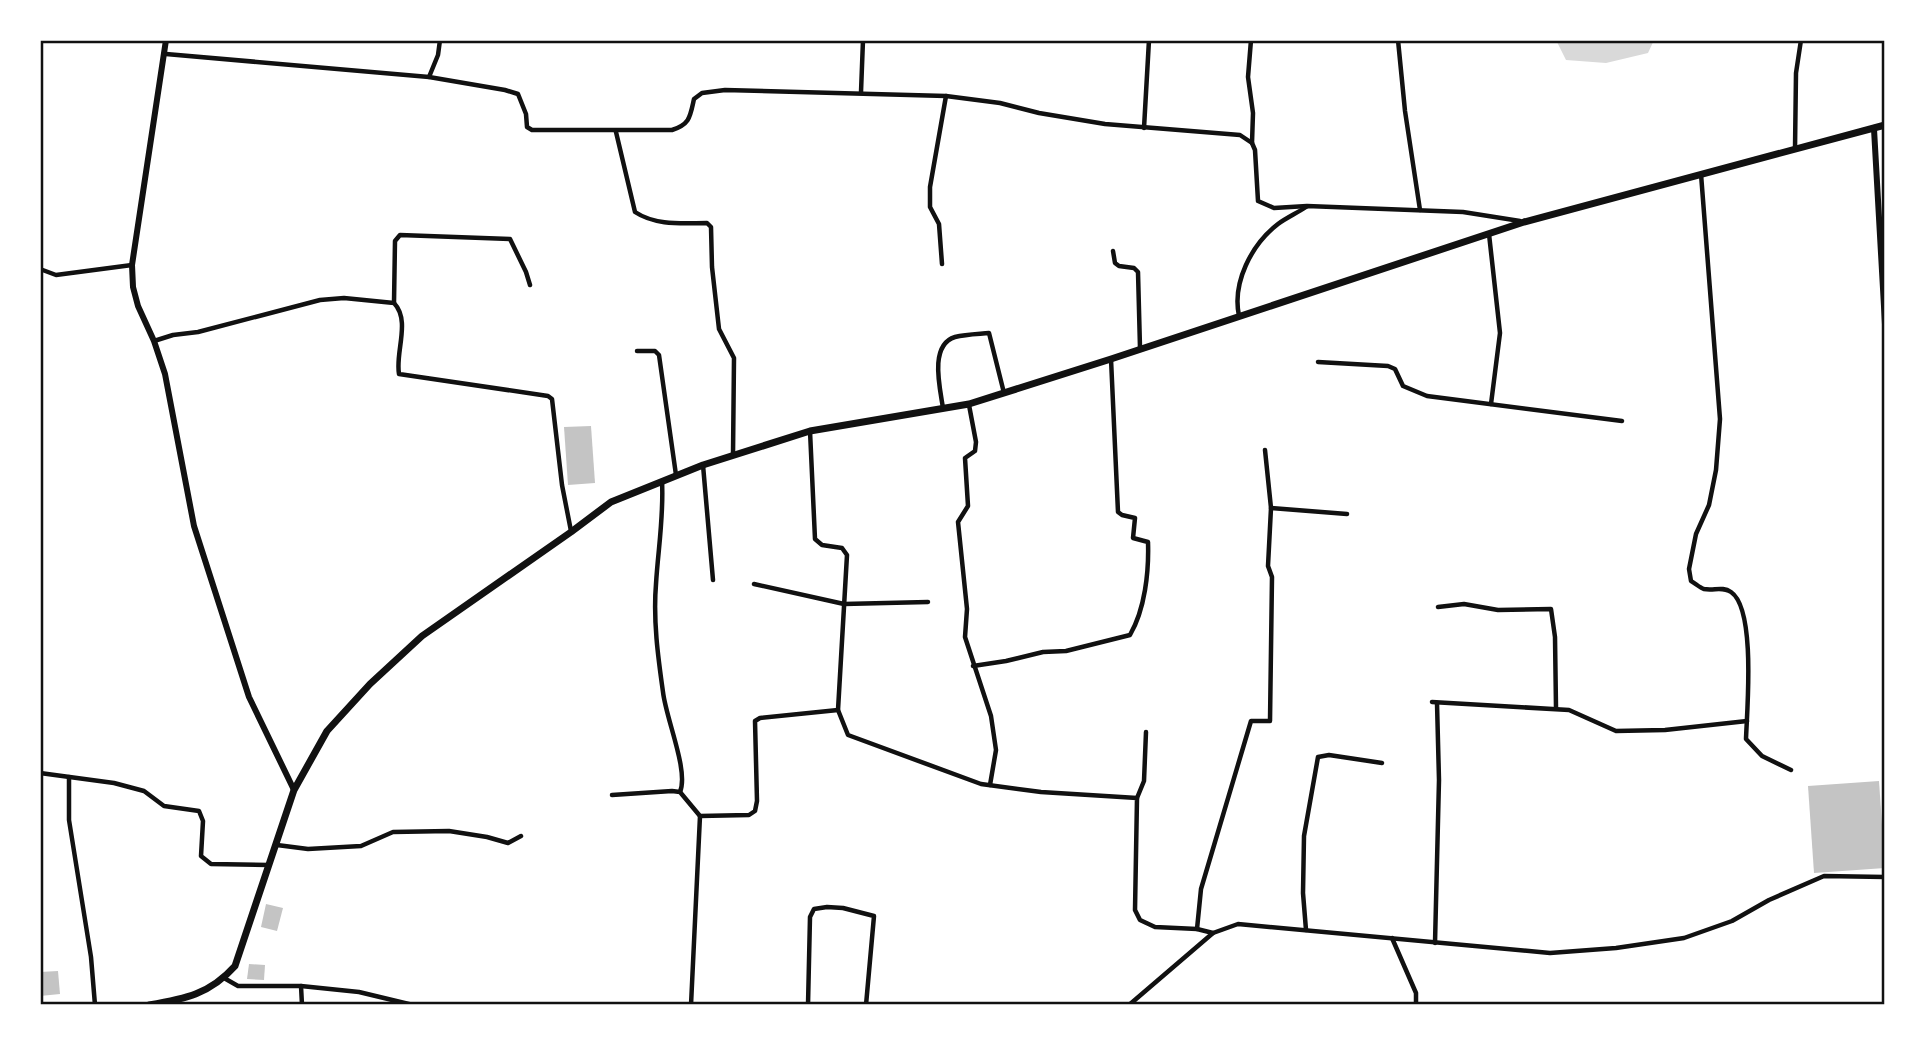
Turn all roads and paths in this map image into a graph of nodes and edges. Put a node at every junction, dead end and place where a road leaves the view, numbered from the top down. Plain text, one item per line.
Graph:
1 (166, 40) edge
2 (440, 40) edge
3 (863, 40) edge
4 (1149, 40) edge
5 (1251, 40) edge
6 (1398, 40) edge
7 (1801, 40) edge
8 (166, 54) junction
9 (429, 78) junction
10 (860, 92) junction
11 (946, 96) junction
12 (1885, 125) edge
13 (1144, 128) junction
14 (1874, 129) junction
15 (616, 132) junction
16 (1252, 143) junction
17 (1795, 149) junction
18 (1700, 174) junction
19 (1307, 206) junction
20 (1420, 209) junction
21 (1524, 222) junction
22 (1489, 234) junction
23 (1113, 251) dead end
24 (942, 264) dead end
25 (132, 265) junction
26 (42, 270) edge
27 (40, 278) edge
28 (530, 285) dead end
29 (1884, 290) edge
30 (394, 303) junction
31 (1240, 317) junction
32 (1885, 324) edge
33 (154, 341) junction
34 (1140, 349) junction
35 (637, 351) dead end
36 (1111, 359) junction
37 (1318, 362) dead end
38 (1004, 393) junction
39 (969, 404) junction
40 (1491, 404) junction
41 (944, 409) junction
42 (1622, 421) dead end
43 (810, 431) junction
44 (1265, 450) dead end
45 (733, 456) junction
46 (703, 466) junction
47 (676, 475) junction
48 (662, 481) junction
49 (1270, 508) junction
50 (1347, 514) dead end
51 (571, 532) junction
52 (713, 580) dead end
53 (754, 584) dead end
54 (928, 602) dead end
55 (844, 604) junction
56 (1438, 607) dead end
57 (973, 666) junction
58 (1556, 708) junction
59 (838, 710) junction
60 (1746, 721) junction
61 (1146, 732) dead end
62 (1382, 763) dead end
63 (1791, 770) dead end
64 (40, 773) edge
65 (69, 776) junction
66 (990, 785) junction
67 (294, 790) junction
68 (680, 792) junction
69 (612, 795) dead end
70 (1137, 798) junction
71 (700, 816) junction
72 (521, 836) dead end
73 (277, 845) junction
74 (270, 865) junction
75 (1885, 877) edge
76 (1197, 929) junction
77 (1306, 930) junction
78 (1213, 933) junction
79 (1392, 937) junction
80 (1435, 943) junction
81 (224, 978) junction
82 (301, 986) junction
83 (95, 1005) edge
84 (149, 1005) edge
85 (302, 1005) edge
86 (413, 1005) edge
87 (691, 1005) edge
88 (808, 1005) edge
89 (866, 1005) edge
90 (1129, 1005) edge
91 (1416, 1005) edge

1 - 8 main road
2 - 9 street
3 - 10 street
4 - 13 street
5 - 16 street
6 - 20 street
7 - 17 street
8 - 9 street
8 - 25 main road
9 - 15 street
10 - 11 street
10 - 15 street
11 - 13 street
11 - 24 street
12 - 14 main road
13 - 16 street
14 - 17 main road
14 - 29 main road
15 - 45 street
16 - 19 street
17 - 18 main road
18 - 21 main road
18 - 60 street
19 - 20 street
19 - 31 street
20 - 21 street
21 - 22 main road
22 - 31 main road
22 - 40 street
23 - 34 street
25 - 26 street
25 - 33 main road
26 - 27 street
28 - 30 street
29 - 32 main road
30 - 33 street
30 - 51 street
31 - 34 main road
33 - 67 main road
34 - 36 main road
35 - 47 street
36 - 38 main road
36 - 57 street
37 - 40 street
38 - 39 main road
38 - 41 street
39 - 41 main road
39 - 57 street
40 - 42 street
41 - 43 main road
43 - 45 main road
43 - 55 street
44 - 49 street
45 - 46 main road
46 - 47 main road
46 - 52 street
47 - 48 main road
48 - 51 main road
48 - 68 street
49 - 50 street
49 - 76 street
51 - 67 main road
53 - 55 street
54 - 55 street
55 - 59 street
56 - 58 street
57 - 66 street
58 - 60 street
58 - 80 street
59 - 66 street
59 - 71 street
60 - 63 street
61 - 70 street
62 - 77 street
64 - 65 street
65 - 74 street
65 - 83 street
66 - 70 street
67 - 73 main road
68 - 69 street
68 - 71 street
70 - 76 street
71 - 87 street
72 - 73 street
73 - 74 main road
74 - 81 main road
75 - 80 street
76 - 78 street
77 - 78 street
77 - 79 street
78 - 90 street
79 - 80 street
79 - 91 street
81 - 82 street
81 - 84 main road
82 - 85 street
82 - 86 street
88 - 89 street

